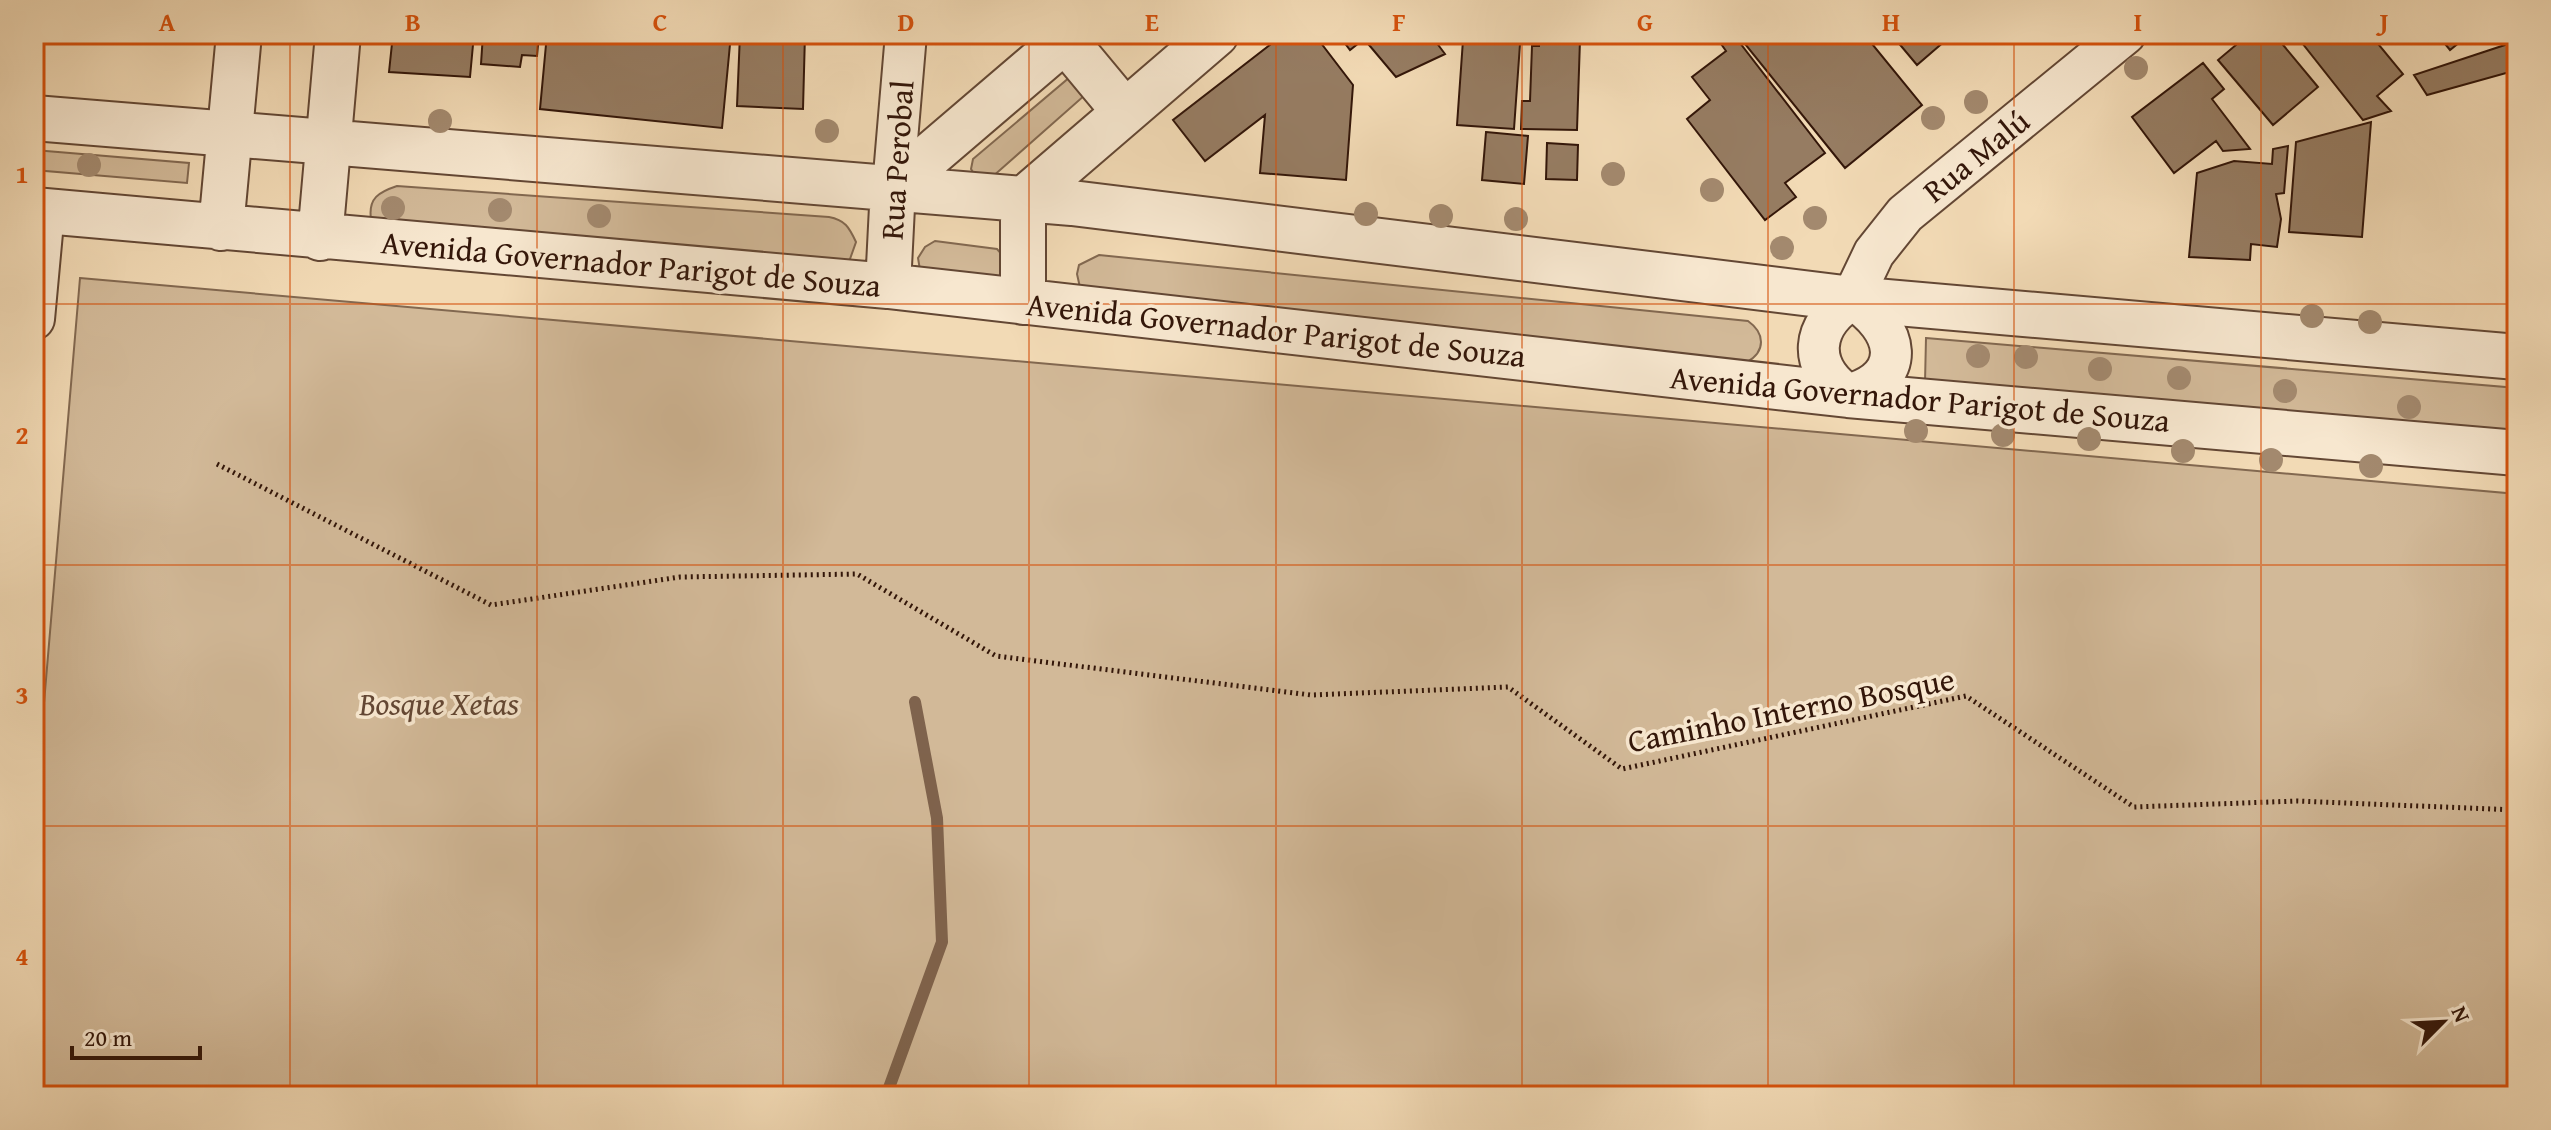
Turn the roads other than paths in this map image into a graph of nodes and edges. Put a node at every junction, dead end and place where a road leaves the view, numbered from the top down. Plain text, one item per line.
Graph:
1 (239, 34) edge
2 (338, 34) edge
3 (906, 34) edge
4 (1216, 34) edge
5 (2125, 34) edge
6 (1068, 37) edge
7 (1124, 111) junction
8 (34, 118) edge
9 (230, 133) junction
10 (328, 141) junction
11 (893, 187) junction
12 (1023, 200) junction
13 (39, 210) edge
14 (221, 228) junction
15 (320, 238) junction
16 (888, 286) junction
17 (1852, 299) junction
18 (1023, 302) junction
19 (34, 319) edge
20 (2517, 357) edge
21 (1848, 395) junction
22 (2517, 453) edge

1 - 9 street
2 - 10 street
3 - 11 street, Rua Perobal
4 - 7 street
5 - 17 street, Rua Malú
6 - 7 street
6 - 11 street
7 - 12 street
8 - 9 street
9 - 10 street
9 - 14 street
10 - 11 street
10 - 15 street
11 - 12 street
11 - 16 street, Rua Perobal
12 - 17 street
12 - 18 street
13 - 14 street, Avenida Governador Parigot de Souza
13 - 19 street
14 - 15 street, Avenida Governador Parigot de Souza
15 - 16 street, Avenida Governador Parigot de Souza
16 - 18 street, Avenida Governador Parigot de Souza
17 - 20 street
17 - 21 street
17 - 21 street
18 - 21 street, Avenida Governador Parigot de Souza
21 - 22 street, Avenida Governador Parigot de Souza

